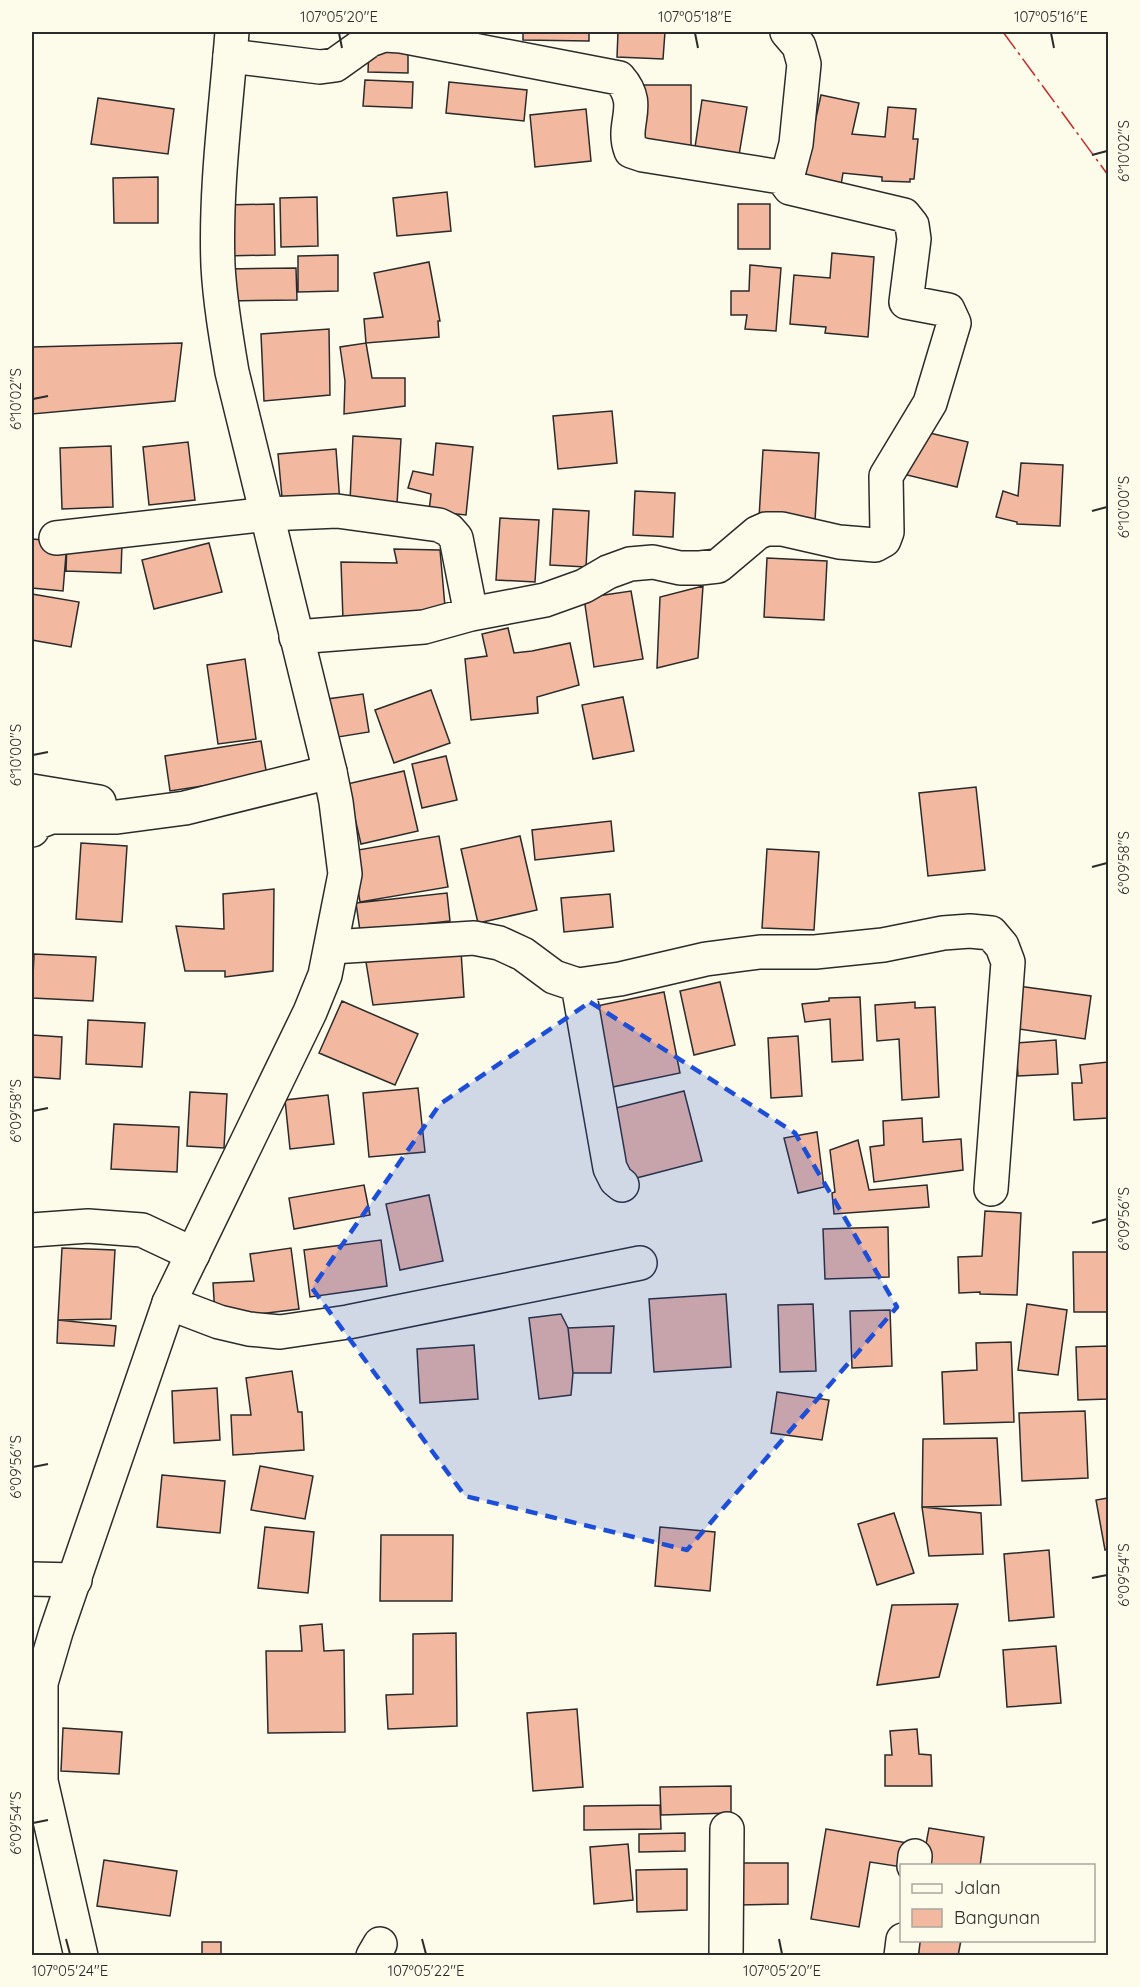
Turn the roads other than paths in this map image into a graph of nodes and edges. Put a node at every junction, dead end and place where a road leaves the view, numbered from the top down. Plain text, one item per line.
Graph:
1 (787, 32) edge
2 (231, 44) edge
3 (787, 177) junction
4 (268, 514) junction
5 (56, 538) dead end
6 (471, 614) junction
7 (297, 637) junction
8 (330, 772) junction
9 (32, 791) edge
10 (157, 812) junction
11 (32, 830) edge
12 (332, 947) junction
13 (578, 985) junction
14 (622, 1185) dead end
15 (991, 1189) dead end
16 (32, 1230) edge
17 (193, 1254) junction
18 (640, 1263) dead end
19 (170, 1303) junction
20 (32, 1579) edge
21 (75, 1580) junction
22 (728, 1829) dead end
23 (81, 1956) edge
24 (726, 1956) edge

1 - 3 street
2 - 3 street
2 - 4 street
3 - 6 street
4 - 5 street
4 - 6 street
4 - 7 street
6 - 7 street
7 - 8 street
8 - 10 street
8 - 12 street
9 - 10 street
10 - 11 street
12 - 13 street
12 - 17 street
13 - 14 street
13 - 15 street
16 - 17 street
17 - 19 street
18 - 19 street
19 - 21 street
20 - 21 street
21 - 23 street
22 - 24 street

